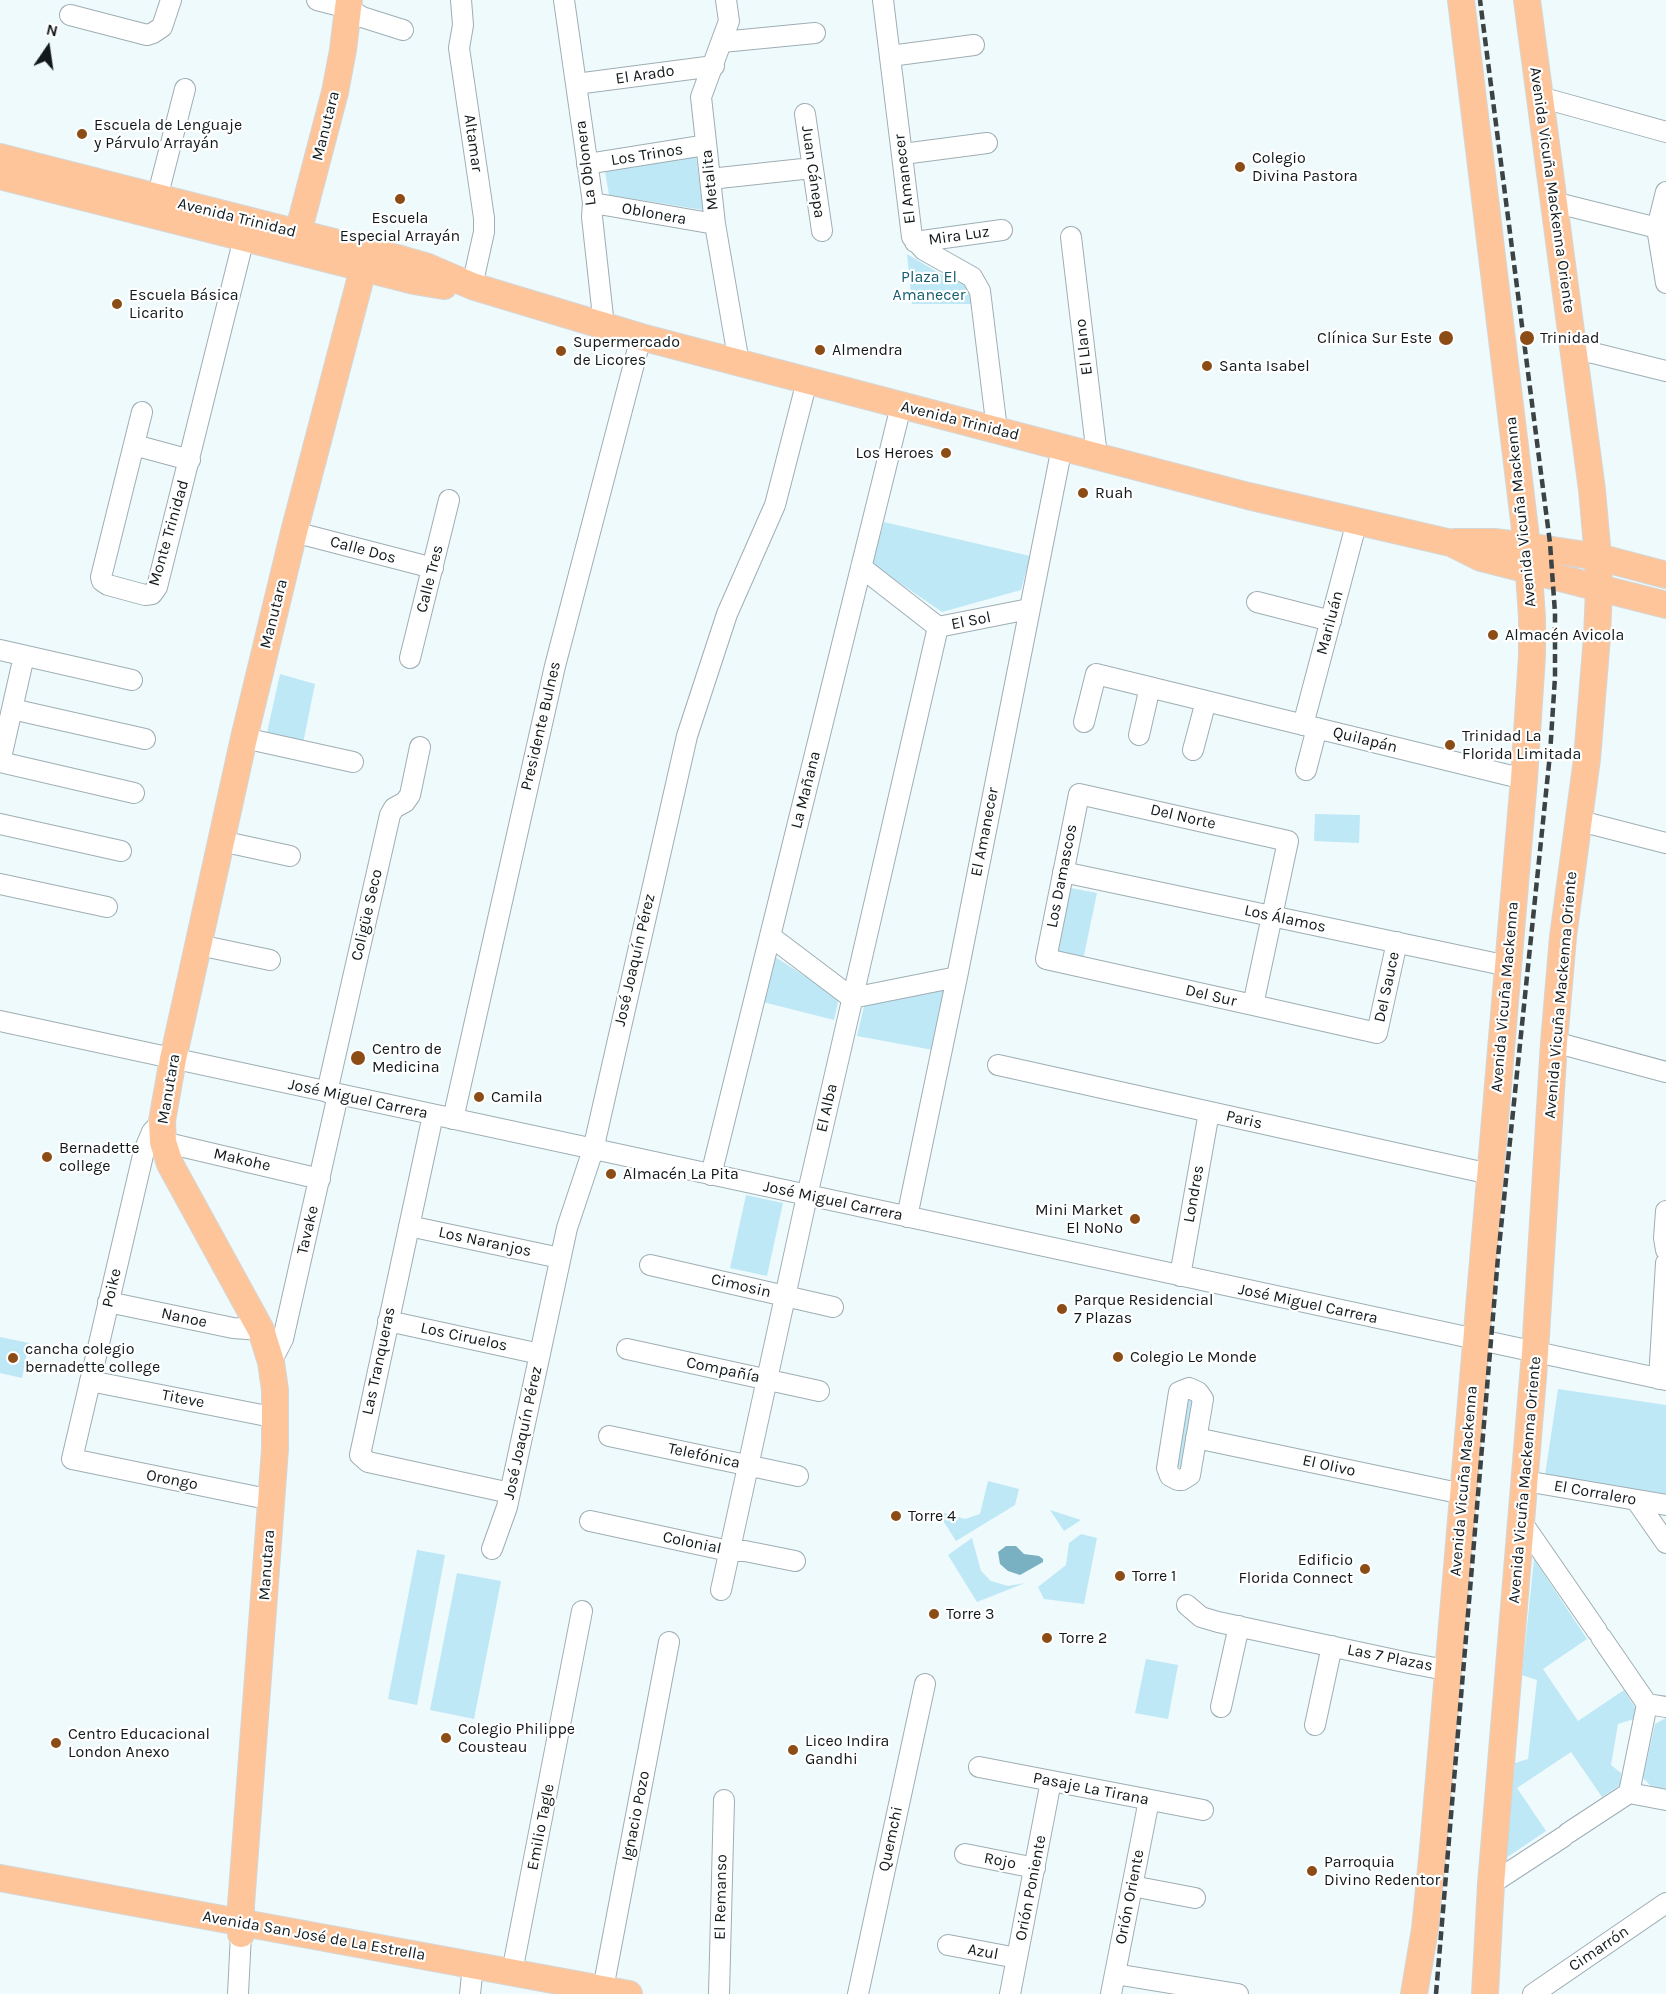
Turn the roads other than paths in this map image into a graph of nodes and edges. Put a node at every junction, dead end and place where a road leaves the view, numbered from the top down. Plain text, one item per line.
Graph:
1 (171, 0) edge
2 (317, 0) edge
3 (461, 0) edge
4 (726, 0) edge
5 (883, 0) edge
6 (1461, 0) edge
7 (1527, 0) edge
8 (569, 1) edge
9 (348, 4) edge
10 (70, 15) dead end
11 (403, 30) dead end
12 (815, 33) dead end
13 (722, 42) junction
14 (974, 45) dead end
15 (890, 56) junction
16 (714, 66) junction
17 (576, 84) junction
18 (185, 88) dead end
19 (1540, 97) junction
20 (804, 114) dead end
21 (1666, 132) edge
22 (987, 143) dead end
23 (706, 145) junction
24 (903, 154) junction
25 (0, 157) edge
26 (587, 164) junction
27 (813, 168) junction
28 (0, 176) edge
29 (710, 179) junction
30 (1666, 192) edge
31 (157, 198) junction
32 (1553, 202) junction
33 (593, 203) junction
34 (715, 224) junction
35 (1661, 229) edge
36 (1002, 230) dead end
37 (822, 231) dead end
38 (1071, 237) dead end
39 (244, 238) junction
40 (296, 242) junction
41 (915, 242) junction
42 (366, 260) junction
43 (1666, 283) edge
44 (472, 286) junction
45 (604, 326) junction
46 (641, 337) junction
47 (1573, 348) junction
48 (739, 363) junction
49 (1666, 371) edge
50 (807, 381) junction
51 (901, 406) junction
52 (142, 412) dead end
53 (997, 430) junction
54 (134, 445) junction
55 (1062, 447) junction
56 (1097, 456) junction
57 (190, 459) junction
58 (449, 500) dead end
59 (1357, 521) junction
60 (294, 532) junction
61 (1598, 557) junction
62 (1528, 558) junction
63 (861, 567) junction
64 (433, 568) junction
65 (1666, 574) edge
66 (1599, 588) junction
67 (1257, 602) dead end
68 (1666, 605) edge
69 (1029, 609) junction
70 (1330, 621) junction
71 (938, 627) junction
72 (0, 650) edge
73 (24, 656) junction
74 (410, 658) dead end
75 (132, 680) dead end
76 (1150, 687) junction
77 (1206, 701) junction
78 (12, 709) junction
79 (1084, 722) dead end
80 (1310, 726) junction
81 (1139, 735) dead end
82 (244, 738) junction
83 (145, 739) dead end
84 (420, 747) dead end
85 (1193, 750) dead end
86 (0, 762) edge
87 (353, 762) dead end
88 (1306, 770) dead end
89 (1524, 779) junction
90 (134, 793) dead end
91 (1079, 794) joint
92 (1580, 820) junction
93 (0, 824) edge
94 (221, 841) junction
95 (1666, 843) edge
96 (121, 851) dead end
97 (290, 856) dead end
98 (1063, 872) junction
99 (0, 884) edge
100 (107, 907) dead end
101 (1272, 916) junction
102 (770, 936) junction
103 (1396, 942) junction
104 (199, 945) junction
105 (1046, 959) joint
106 (270, 960) dead end
107 (1508, 966) junction
108 (957, 976) junction
109 (852, 999) junction
110 (1253, 1005) junction
111 (0, 1021) edge
112 (1377, 1033) joint
113 (1554, 1042) junction
114 (173, 1059) junction
115 (998, 1065) dead end
116 (1666, 1072) edge
117 (333, 1093) junction
118 (1209, 1112) junction
119 (434, 1115) junction
120 (453, 1119) junction
121 (163, 1132) junction
122 (593, 1149) junction
123 (1490, 1174) junction
124 (711, 1175) junction
125 (320, 1179) junction
126 (807, 1196) junction
127 (1666, 1211) edge
128 (907, 1217) junction
129 (409, 1226) junction
130 (1666, 1250) edge
131 (560, 1258) junction
132 (1666, 1263) edge
133 (650, 1265) dead end
134 (1180, 1276) junction
135 (785, 1296) junction
136 (108, 1302) junction
137 (833, 1307) dead end
138 (388, 1321) junction
139 (261, 1330) junction
140 (1476, 1340) junction
141 (627, 1349) dead end
142 (1535, 1353) junction
143 (540, 1354) junction
144 (271, 1362) junction
145 (1662, 1379) edge
146 (767, 1380) junction
147 (90, 1381) junction
148 (819, 1392) dead end
149 (277, 1418) junction
150 (609, 1436) dead end
151 (1196, 1438) dead end
152 (72, 1459) joint
153 (748, 1466) junction
154 (798, 1476) dead end
155 (1525, 1481) junction
156 (510, 1493) junction
157 (1463, 1494) junction
158 (272, 1500) junction
159 (1636, 1500) junction
160 (1666, 1505) edge
161 (590, 1521) dead end
162 (1521, 1521) junction
163 (1666, 1543) edge
164 (492, 1549) dead end
165 (729, 1551) junction
166 (795, 1561) dead end
167 (721, 1590) dead end
168 (1187, 1605) dead end
169 (582, 1611) dead end
170 (1239, 1626) junction
171 (669, 1642) dead end
172 (1332, 1646) junction
173 (1448, 1667) junction
174 (925, 1684) dead end
175 (1657, 1706) edge
176 (1221, 1707) dead end
177 (1315, 1725) dead end
178 (979, 1767) dead end
179 (1051, 1781) junction
180 (1629, 1793) junction
181 (724, 1800) dead end
182 (1149, 1800) junction
183 (1666, 1800) edge
184 (1203, 1810) dead end
185 (965, 1854) dead end
186 (1035, 1868) junction
187 (0, 1878) edge
188 (1491, 1884) junction
189 (1132, 1886) junction
190 (0, 1890) edge
191 (1195, 1898) dead end
192 (1664, 1909) edge
193 (241, 1928) junction
194 (948, 1945) dead end
195 (1017, 1958) junction
196 (512, 1972) junction
197 (1115, 1974) junction
198 (471, 1979) edge
199 (603, 1989) junction
200 (238, 1994) edge
201 (564, 1994) edge
202 (629, 1994) edge
203 (719, 1994) edge
204 (858, 1994) edge
205 (1010, 1994) edge
206 (1111, 1994) edge
207 (1238, 1994) edge
208 (1414, 1994) edge
209 (1485, 1994) edge
210 (1533, 1994) edge

1 - 10 street
2 - 9 street
3 - 44 street, Altamar
4 - 13 street, Metalita
5 - 15 street, El Amanecer
6 - 62 main road, Avenida Vicuña Mackenna
7 - 19 main road, Avenida Vicuña Mackenna Oriente
8 - 17 street, La Oblonera
9 - 11 street
9 - 40 main road, Manutara
12 - 13 street
13 - 16 street, Metalita
14 - 15 street
15 - 24 street, El Amanecer
16 - 17 street, El Arado
16 - 23 street, Metalita
17 - 26 street, La Oblonera
18 - 31 street
19 - 21 street
19 - 32 main road, Avenida Vicuña Mackenna Oriente
20 - 27 street, Juan Cánepa
22 - 24 street
23 - 26 street, Los Trinos
23 - 29 street, Metalita
24 - 41 street, El Amanecer
25 - 31 main road, Avenida Trinidad
26 - 33 street, La Oblonera
27 - 29 street
27 - 37 street, Juan Cánepa
28 - 39 main road, Avenida Trinidad
29 - 34 street, Metalita
30 - 35 street
31 - 40 main road, Avenida Trinidad
32 - 35 street
32 - 47 main road, Avenida Vicuña Mackenna Oriente
33 - 34 street, Oblonera
33 - 45 street, La Oblonera
34 - 48 street, Metalita
35 - 43 street
36 - 41 street, Mira Luz
38 - 56 street, El Llano
39 - 40 main road, Avenida Trinidad
39 - 57 street, Monte Trinidad
40 - 42 main road, Avenida Trinidad
41 - 53 street, El Amanecer
42 - 44 main road, Avenida Trinidad
42 - 60 main road, Manutara
44 - 45 main road, Avenida Trinidad
45 - 46 main road, Avenida Trinidad
46 - 48 main road, Avenida Trinidad
46 - 120 street, Presidente Bulnes
47 - 49 street
47 - 61 main road, Avenida Vicuña Mackenna Oriente
48 - 50 main road, Avenida Trinidad
50 - 51 main road, Avenida Trinidad
50 - 122 street, José Joaquín Pérez
51 - 53 main road, Avenida Trinidad
51 - 63 street, La Mañana
52 - 54 street, Monte Trinidad
53 - 55 main road, Avenida Trinidad
54 - 57 street, Monte Trinidad
54 - 57 street, Monte Trinidad
55 - 56 main road, Avenida Trinidad
55 - 69 street, El Amanecer
56 - 59 main road, Avenida Trinidad
58 - 64 street, Calle Tres
59 - 62 main road, Avenida Trinidad
59 - 70 street, Mariluán
60 - 64 street, Calle Dos
60 - 82 main road, Manutara
61 - 62 main road
61 - 65 main road
61 - 66 main road, Avenida Vicuña Mackenna Oriente
62 - 66 main road
62 - 89 main road, Avenida Vicuña Mackenna
63 - 71 street, El Sol
63 - 102 street, La Mañana
64 - 74 street, Calle Tres
66 - 68 main road
66 - 92 main road, Avenida Vicuña Mackenna Oriente
67 - 70 street
69 - 71 street, El Sol
69 - 108 street, El Amanecer
70 - 80 street, Mariluán
71 - 109 street, El Alba
72 - 73 street
73 - 75 street
73 - 78 street
76 - 77 street, Quilapán
76 - 79 street, Quilapán
76 - 81 street
77 - 80 street, Quilapán
77 - 85 street
78 - 83 street
78 - 86 street
80 - 88 street, Mariluán
80 - 89 street, Quilapán
82 - 87 street
82 - 94 main road, Manutara
84 - 117 street, Coligüe Seco
86 - 90 street
89 - 107 main road, Avenida Vicuña Mackenna
91 - 98 street, Los Damascos
91 - 101 street, Del Norte
92 - 95 street
92 - 113 main road, Avenida Vicuña Mackenna Oriente
93 - 96 street
94 - 97 street
94 - 104 main road, Manutara
98 - 101 street, Los Álamos
98 - 105 street, Los Damascos
99 - 100 street
101 - 103 street, Los Álamos
101 - 110 street
102 - 109 street
102 - 124 street, La Mañana
103 - 107 street, Los Álamos
103 - 112 street, Del Sauce
104 - 106 street
104 - 114 main road, Manutara
105 - 110 street, Del Sur
107 - 123 main road, Avenida Vicuña Mackenna
108 - 109 street
108 - 128 street, El Amanecer
109 - 126 street, El Alba
110 - 112 street, Del Sur
111 - 114 street, José Miguel Carrera
113 - 116 street
113 - 142 main road, Avenida Vicuña Mackenna Oriente
114 - 117 street, José Miguel Carrera
114 - 121 main road, Manutara
115 - 118 street, Paris
117 - 119 street, José Miguel Carrera
117 - 125 street, Tavake
118 - 123 street, Paris
118 - 134 street, Londres
119 - 120 street, José Miguel Carrera
119 - 129 street, Las Tranqueras
120 - 122 street, José Miguel Carrera
121 - 125 street, Makohe
121 - 136 street, Poike
121 - 139 main road, Manutara
122 - 124 street, José Miguel Carrera
122 - 131 street, José Joaquín Pérez
123 - 140 main road, Avenida Vicuña Mackenna
124 - 126 street, José Miguel Carrera
125 - 144 street, Tavake
126 - 128 street, José Miguel Carrera
126 - 135 street, El Alba
127 - 130 street
128 - 134 street, José Miguel Carrera
129 - 131 street, Los Naranjos
129 - 138 street, Las Tranqueras
131 - 143 street, José Joaquín Pérez
132 - 145 street
133 - 135 street, Cimosin
134 - 140 street, José Miguel Carrera
135 - 137 street, Cimosin
135 - 146 street, El Alba
136 - 139 street, Nanoe
136 - 147 street, Poike
138 - 143 street, Los Ciruelos
138 - 156 street, Las Tranqueras
139 - 144 main road, Manutara
140 - 142 street, José Miguel Carrera
140 - 157 main road, Avenida Vicuña Mackenna
141 - 146 street, Compañía
142 - 145 street, José Miguel Carrera
142 - 155 main road, Avenida Vicuña Mackenna Oriente
143 - 156 street, José Joaquín Pérez
144 - 149 main road, Manutara
146 - 148 street, Compañía
146 - 153 street, El Alba
147 - 149 street, Titeve
147 - 152 street, Poike
149 - 158 main road, Manutara
150 - 153 street, Telefónica
151 - 157 street, El Olivo
152 - 158 street, Orongo
153 - 154 street, Telefónica
153 - 165 street, El Alba
155 - 159 street, El Corralero
155 - 162 main road, Avenida Vicuña Mackenna Oriente
156 - 164 street, José Joaquín Pérez
157 - 173 main road, Avenida Vicuña Mackenna
158 - 193 main road, Manutara
159 - 160 street, El Corralero
159 - 163 street
161 - 165 street, Colonial
162 - 175 street
162 - 188 main road, Avenida Vicuña Mackenna Oriente
165 - 166 street, Colonial
165 - 167 street, El Alba
168 - 170 street, Las 7 Plazas
169 - 196 street, Emilio Tagle
170 - 172 street, Las 7 Plazas
170 - 176 street
171 - 199 street, Ignacio Pozo
172 - 173 street, Las 7 Plazas
172 - 177 street, Las 7 Plazas
173 - 208 main road, Avenida Vicuña Mackenna
174 - 204 street, Quemchi
175 - 180 street
178 - 179 street, Pasaje La Tirana
179 - 182 street, Pasaje La Tirana
179 - 186 street, Orión Poniente
180 - 183 street
180 - 188 street
181 - 203 street, El Remanso
182 - 184 street, Pasaje La Tirana
182 - 189 street, Orión Oriente
185 - 186 street, Rojo
186 - 195 street, Orión Poniente
187 - 193 main road, Avenida San José de La Estrella
188 - 209 main road, Avenida Vicuña Mackenna Oriente
189 - 191 street
189 - 197 street, Orión Oriente
190 - 193 main road, Avenida San José de La Estrella
192 - 210 street, Cimarrón
193 - 198 main road, Avenida San José de La Estrella
193 - 200 street, Manutara
194 - 195 street, Azul
195 - 205 street, Orión Poniente
196 - 198 main road, Avenida San José de La Estrella
196 - 199 main road, Avenida San José de La Estrella
197 - 206 street, Orión Oriente
197 - 207 street
198 - 201 main road, Avenida San José de La Estrella
199 - 202 main road, Avenida San José de La Estrella

